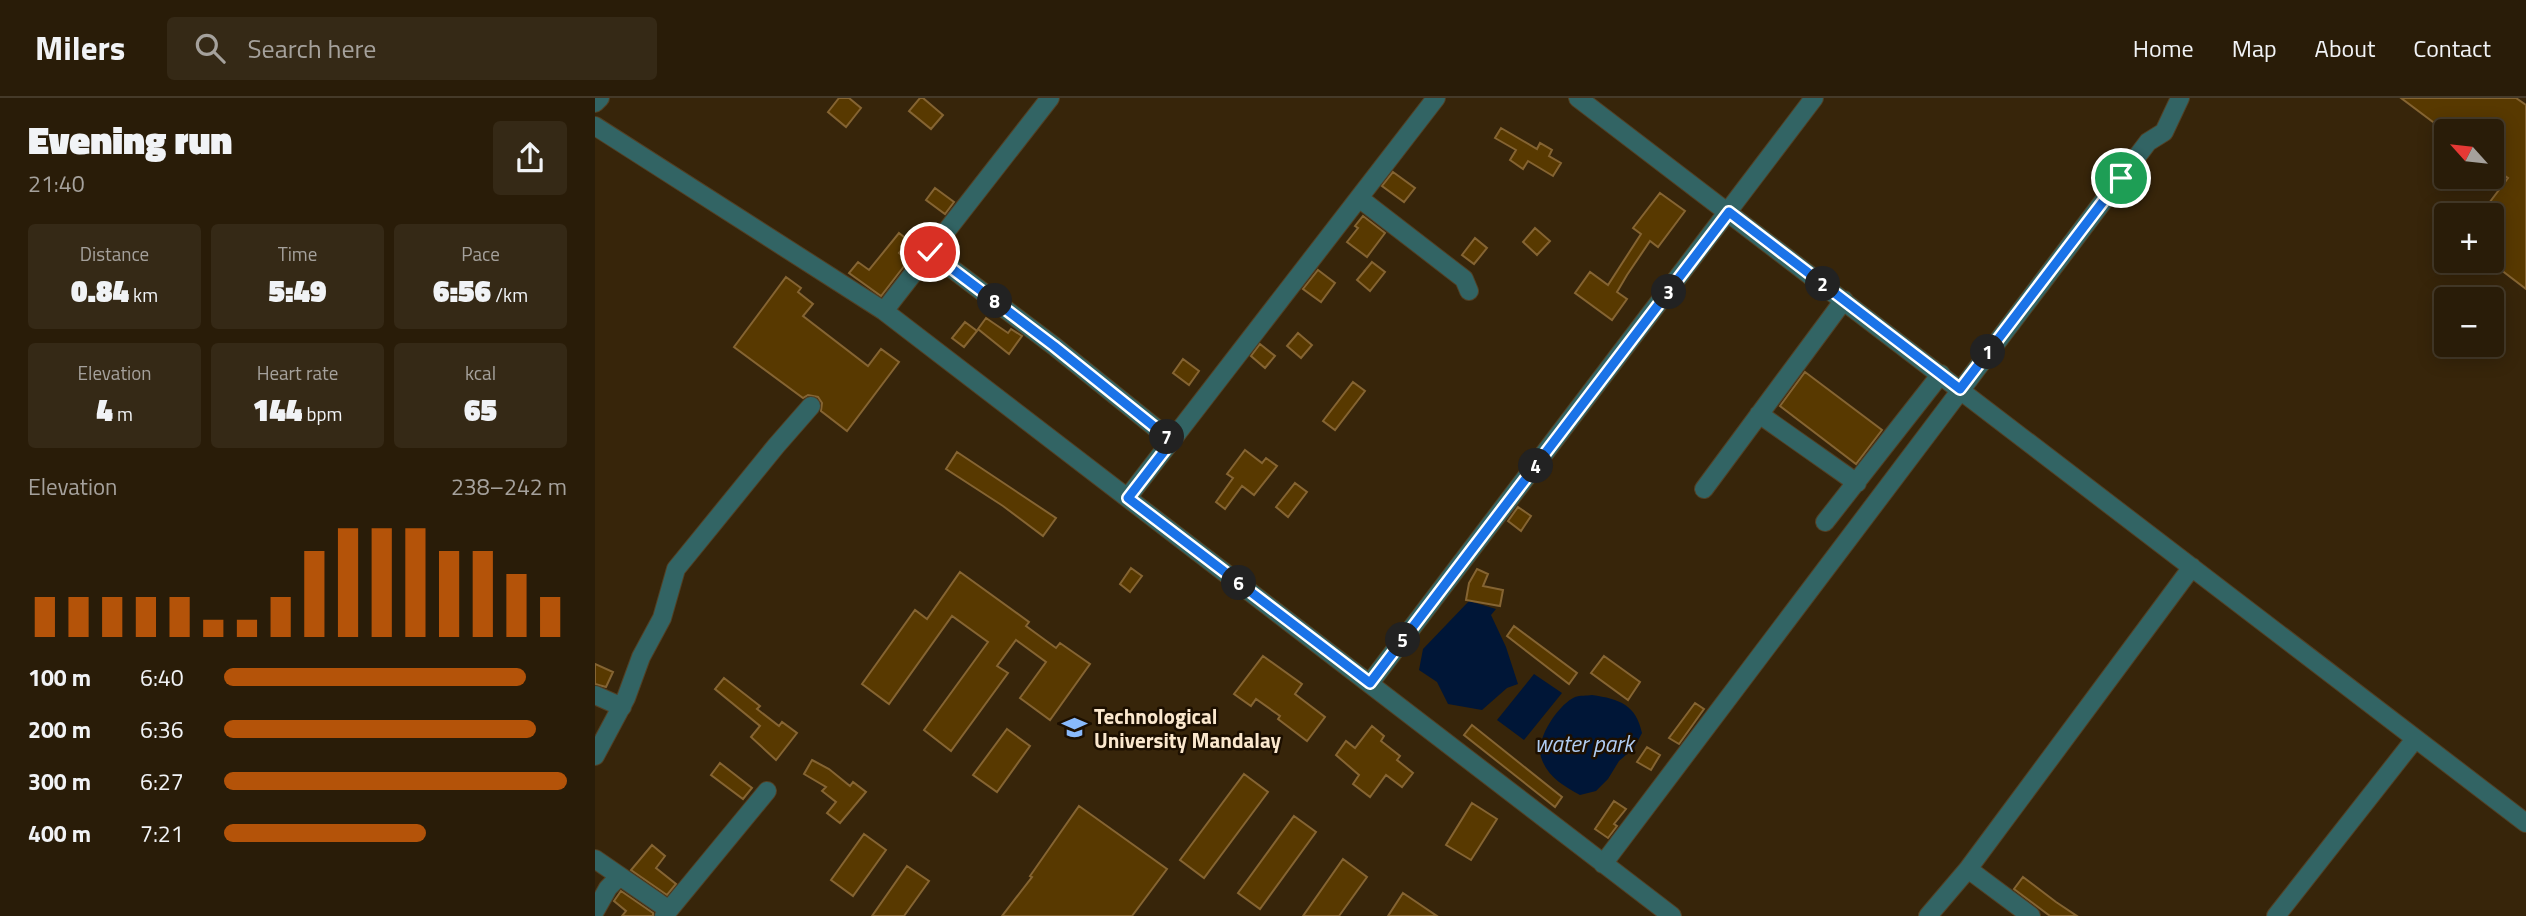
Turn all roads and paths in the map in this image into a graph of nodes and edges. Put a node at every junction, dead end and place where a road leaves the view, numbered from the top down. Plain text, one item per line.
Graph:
1 (600, 98) edge
2 (1049, 98) edge
3 (1436, 98) edge
4 (1578, 98) edge
5 (1814, 98) edge
6 (2180, 98) edge
7 (595, 103) edge
8 (595, 127) edge
9 (1359, 198) junction
10 (1729, 212) junction
11 (930, 252) junction
12 (1469, 291) dead end
13 (1845, 300) junction
14 (884, 311) junction
15 (1941, 374) junction
16 (1960, 389) junction
17 (811, 406) dead end
18 (1759, 414) junction
19 (1172, 441) junction
20 (1857, 482) junction
21 (1704, 489) dead end
22 (1128, 498) junction
23 (1825, 522) dead end
24 (2192, 568) junction
25 (1370, 683) junction
26 (595, 695) edge
27 (622, 707) junction
28 (2415, 739) junction
29 (595, 756) edge
30 (767, 792) dead end
31 (2526, 823) edge
32 (595, 859) edge
33 (1603, 864) junction
34 (1968, 869) junction
35 (619, 877) junction
36 (595, 911) edge
37 (666, 913) edge
38 (1672, 916) edge
39 (1929, 916) edge
40 (2031, 916) edge
41 (2276, 916) edge

1 - 7 street
2 - 11 street
3 - 9 street
4 - 10 street
5 - 10 street
6 - 16 street
8 - 14 street
9 - 12 street
9 - 19 street
10 - 13 street
10 - 25 street
11 - 14 street
11 - 19 street
13 - 15 street
13 - 18 street
14 - 22 street
15 - 16 street
15 - 20 street
16 - 24 street
16 - 33 street
17 - 27 street
18 - 20 street
18 - 21 street
19 - 22 street
20 - 23 street
22 - 25 street
24 - 28 street
24 - 34 street
25 - 33 street
26 - 27 street
27 - 29 street
28 - 31 street
28 - 41 street
30 - 37 street
32 - 35 street
33 - 38 street
34 - 39 street
34 - 40 street
35 - 36 street
35 - 37 street

